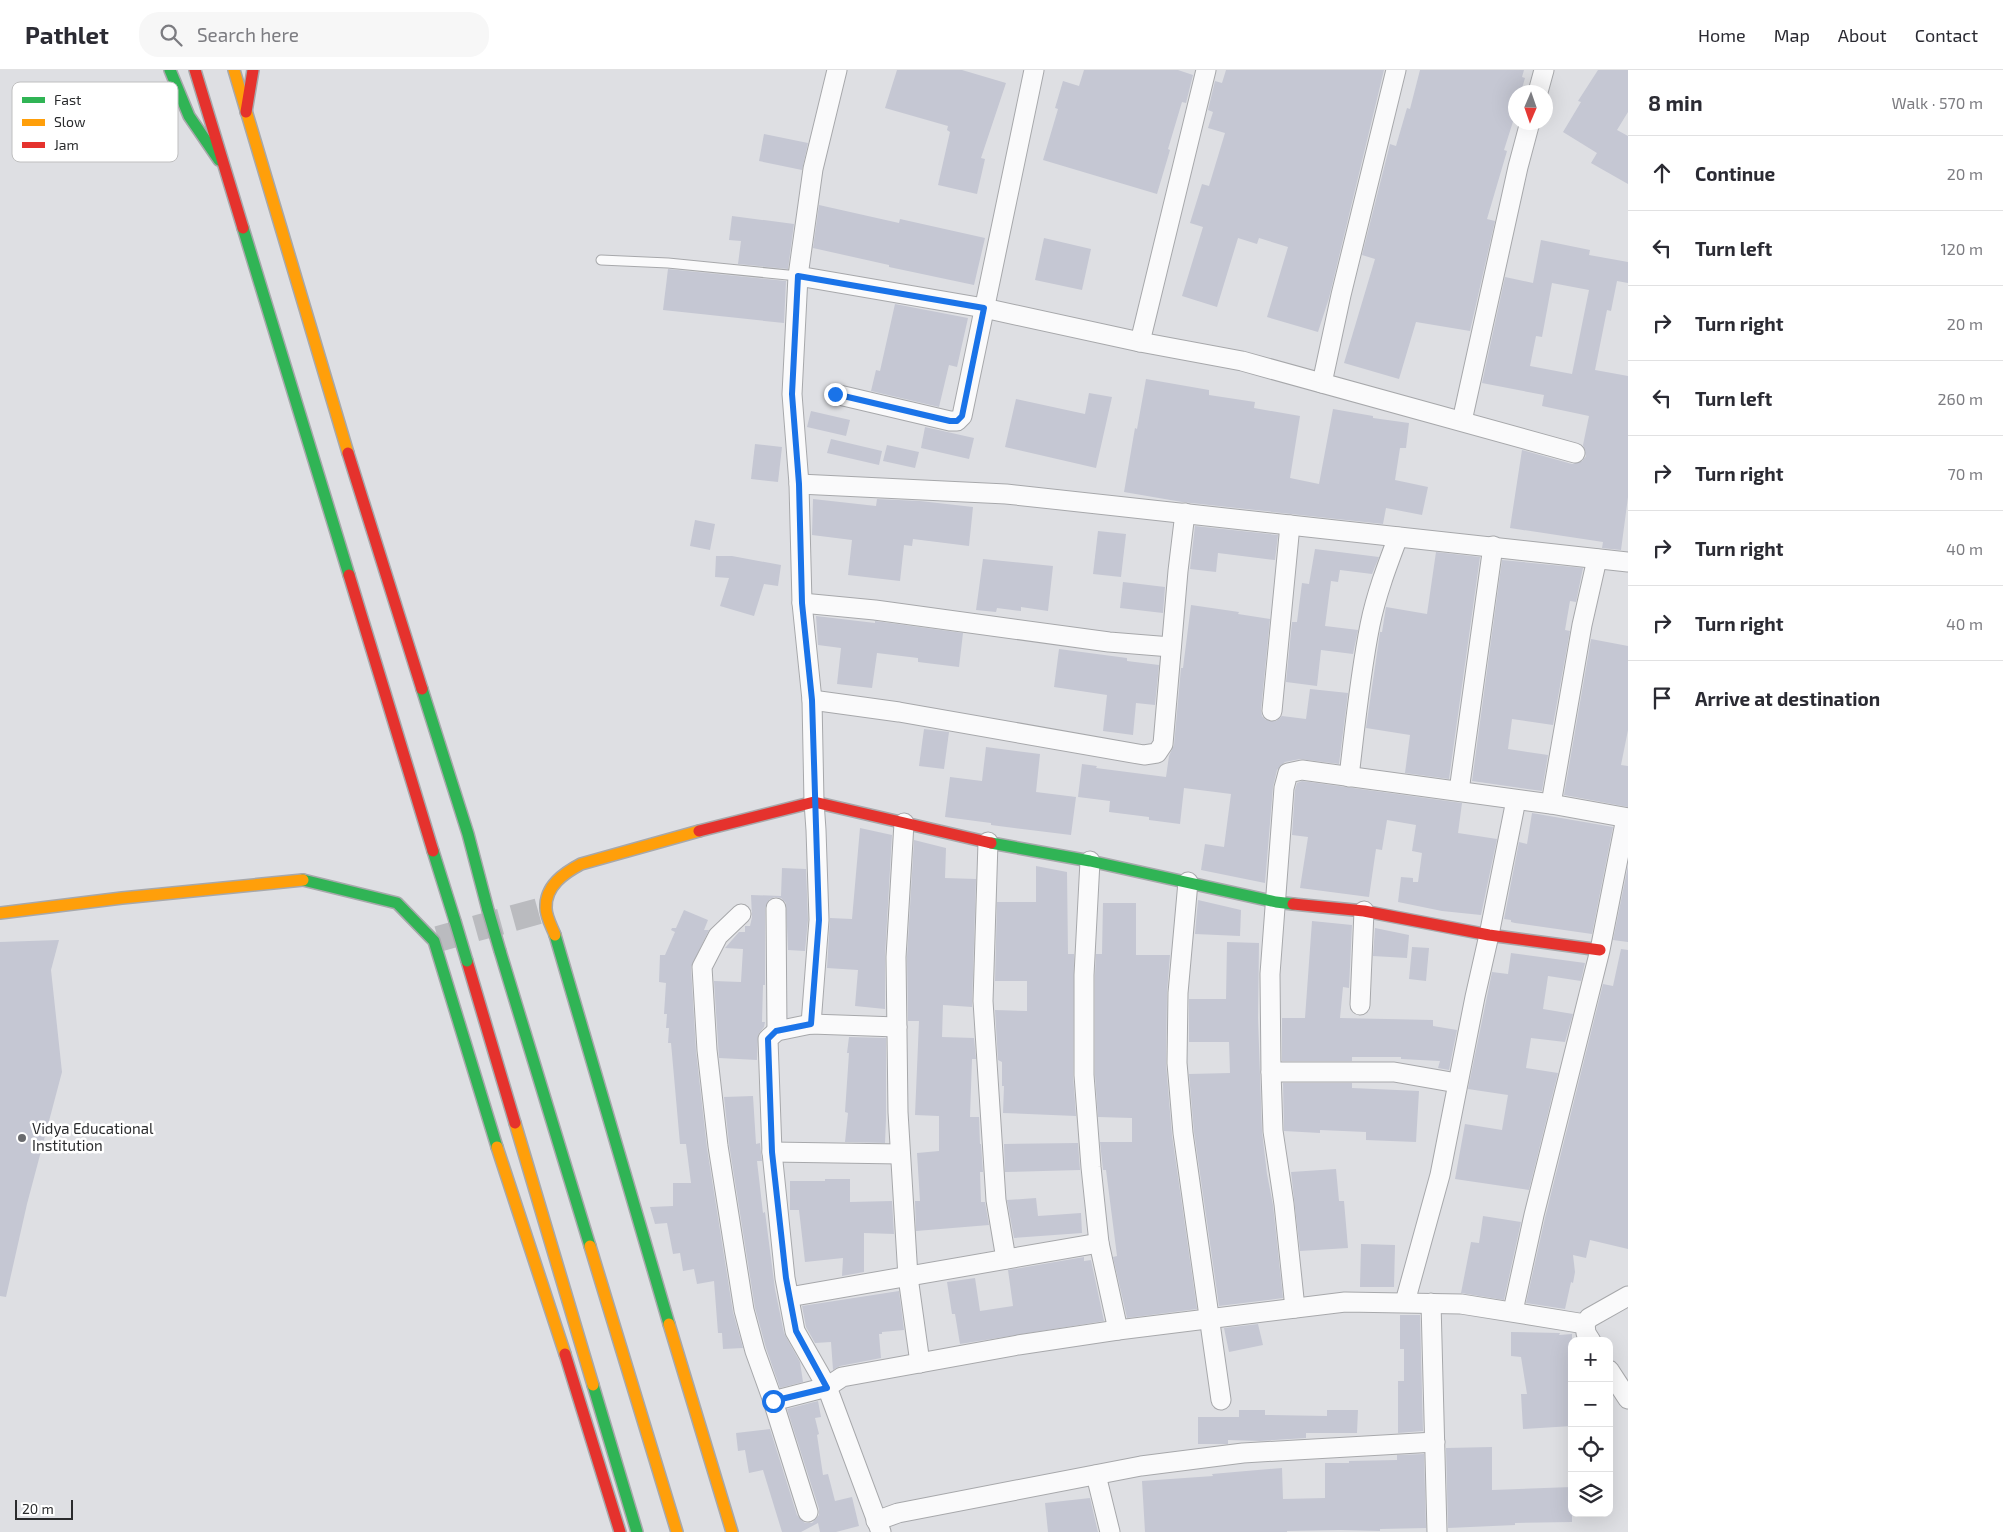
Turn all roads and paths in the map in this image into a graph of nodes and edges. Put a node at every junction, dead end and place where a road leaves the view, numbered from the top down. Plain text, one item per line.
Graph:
1 (170, 70) edge
2 (195, 70) edge
3 (234, 70) edge
4 (253, 70) edge
5 (837, 70) edge
6 (1034, 70) edge
7 (1206, 70) edge
8 (1396, 70) edge
9 (1544, 70) edge
10 (175, 82) edge
11 (1540, 85) edge
12 (178, 90) edge
13 (246, 112) junction
14 (1528, 130) edge
15 (224, 167) junction
16 (601, 260) dead end
17 (798, 276) junction
18 (984, 308) junction
19 (1140, 342) junction
20 (1322, 383) junction
21 (835, 394) dead end
22 (1462, 421) junction
23 (1575, 453) dead end
24 (799, 484) junction
25 (1185, 513) junction
26 (1290, 525) junction
27 (1398, 537) junction
28 (1493, 546) junction
29 (1597, 559) junction
30 (1628, 562) edge
31 (802, 603) junction
32 (1171, 646) junction
33 (812, 700) junction
34 (1272, 711) dead end
35 (1349, 777) junction
36 (1459, 791) junction
37 (1516, 800) junction
38 (814, 802) junction
39 (1551, 804) junction
40 (1627, 818) edge
41 (904, 823) junction
42 (988, 842) junction
43 (1090, 861) junction
44 (1188, 882) junction
45 (1276, 902) junction
46 (776, 908) dead end
47 (1364, 911) junction
48 (0, 913) edge
49 (741, 914) dead end
50 (1489, 935) junction
51 (1600, 950) junction
52 (1360, 1004) dead end
53 (811, 1024) junction
54 (897, 1027) junction
55 (776, 1031) junction
56 (1271, 1072) junction
57 (1457, 1083) junction
58 (772, 1152) junction
59 (900, 1154) junction
60 (1099, 1243) junction
61 (1006, 1259) junction
62 (908, 1276) junction
63 (1628, 1296) edge
64 (789, 1297) junction
65 (1405, 1302) junction
66 (1432, 1302) junction
67 (1295, 1308) junction
68 (1512, 1311) junction
69 (1208, 1318) junction
70 (1118, 1330) junction
71 (1588, 1332) edge
72 (920, 1363) junction
73 (1613, 1376) edge
74 (827, 1388) junction
75 (1628, 1399) edge
76 (1221, 1400) dead end
77 (773, 1401) junction
78 (1435, 1442) junction
79 (1096, 1475) junction
80 (808, 1512) dead end
81 (878, 1526) edge
82 (620, 1532) edge
83 (637, 1532) edge
84 (677, 1532) edge
85 (732, 1532) edge
86 (1110, 1532) edge
87 (1437, 1532) edge

1 - 10 main road
2 - 15 main road
3 - 13 main road
4 - 13 main road
5 - 17 street
6 - 18 street
7 - 19 street
8 - 20 street
9 - 11 street
12 - 15 main road
13 - 84 main road, bridge
14 - 22 street
15 - 83 main road, bridge
16 - 17 lane
17 - 18 street
17 - 24 street
18 - 19 street
18 - 21 street
19 - 20 street
20 - 22 street
22 - 23 street
24 - 25 street
24 - 31 street
25 - 26 street
25 - 32 street
26 - 27 street
26 - 34 street
27 - 28 street
27 - 35 street
28 - 29 street
28 - 36 street
29 - 30 street
29 - 39 street
31 - 32 street
31 - 33 street
32 - 33 street
33 - 38 street
35 - 36 street
35 - 45 street
36 - 37 street
37 - 39 street
37 - 50 street
38 - 41 main road
38 - 53 street
38 - 85 main road
39 - 40 street
40 - 51 street
41 - 42 main road
41 - 54 street
42 - 43 main road
42 - 61 street
43 - 44 main road
43 - 60 street
44 - 45 main road
44 - 69 street
45 - 47 main road
45 - 56 street
46 - 55 street
47 - 50 main road
47 - 52 street
48 - 82 main road
49 - 77 street
50 - 51 main road
50 - 57 street
51 - 68 street
53 - 54 street
53 - 55 street
54 - 59 street
55 - 58 street
56 - 57 street
56 - 67 street
57 - 65 street
58 - 59 street
58 - 64 street
59 - 62 street
60 - 61 street
60 - 70 street
61 - 62 street
62 - 64 street
62 - 72 street
63 - 71 street
64 - 74 street
65 - 66 street
65 - 67 street
66 - 68 street
66 - 78 street
67 - 69 street
68 - 71 street
69 - 70 street
69 - 76 street
70 - 72 street
72 - 74 street
73 - 75 street
74 - 77 street
74 - 81 street
77 - 80 street
78 - 79 street
78 - 87 street
79 - 81 street
79 - 86 street

